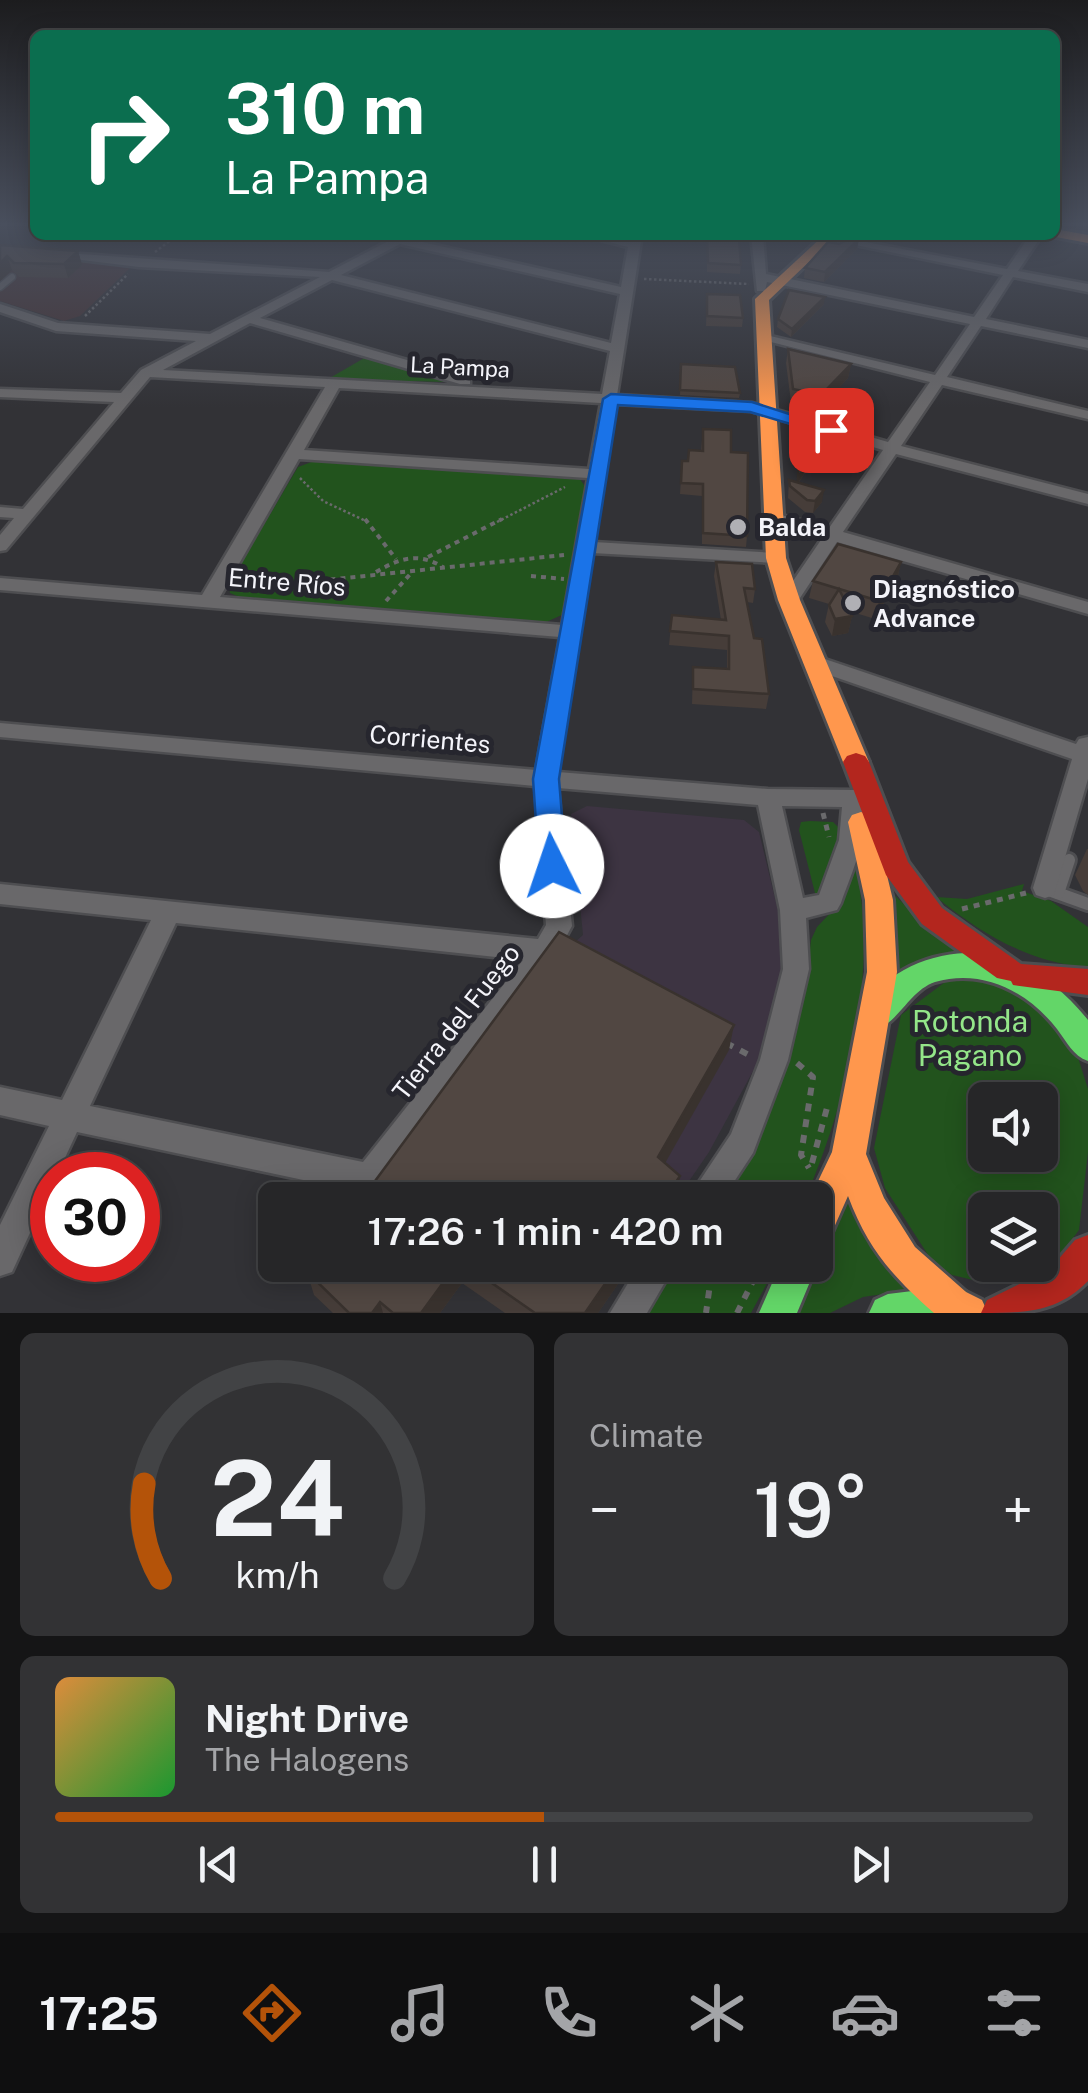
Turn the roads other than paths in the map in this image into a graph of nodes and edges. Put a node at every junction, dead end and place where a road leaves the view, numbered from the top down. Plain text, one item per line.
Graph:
1 (308, 286) edge
2 (369, 286) edge
3 (628, 286) edge
4 (766, 286) edge
5 (768, 286) edge
6 (1001, 286) edge
7 (0, 308) edge
8 (246, 318) junction
9 (978, 322) junction
10 (208, 338) junction
11 (766, 340) junction
12 (1088, 344) edge
13 (619, 349) junction
14 (146, 373) junction
15 (938, 380) junction
16 (335, 383) junction
17 (503, 392) junction
18 (0, 393) edge
19 (126, 398) junction
20 (611, 399) junction
21 (770, 413) junction
22 (1088, 415) edge
23 (892, 448) junction
24 (294, 454) junction
25 (598, 474) junction
26 (1088, 499) edge
27 (0, 512) edge
28 (27, 514) junction
29 (774, 518) junction
30 (834, 535) junction
31 (0, 546) edge
32 (584, 550) junction
33 (776, 558) junction
34 (0, 584) edge
35 (209, 600) junction
36 (789, 600) junction
37 (1088, 608) edge
38 (570, 632) junction
39 (813, 662) junction
40 (0, 730) edge
41 (1087, 751) edge
42 (849, 753) junction
43 (546, 779) junction
44 (768, 797) junction
45 (854, 799) junction
46 (1069, 860) dead end
47 (1052, 891) junction
48 (0, 894) edge
49 (1088, 904) edge
50 (793, 910) junction
51 (168, 912) junction
52 (546, 951) junction
53 (1016, 972) junction
54 (1088, 982) edge
55 (876, 1016) junction
56 (1088, 1047) edge
57 (0, 1102) edge
58 (70, 1115) junction
59 (849, 1154) junction
60 (715, 1182) edge
61 (833, 1186) edge
62 (1088, 1252) edge
63 (0, 1260) edge
64 (647, 1282) edge
65 (792, 1282) edge
66 (961, 1309) edge
67 (626, 1313) edge
68 (778, 1313) edge
69 (888, 1313) edge
70 (1000, 1313) edge

1 - 8 street
2 - 13 street
3 - 13 street, Tierra del Fuego
4 - 11 main road
5 - 9 street
6 - 9 street
7 - 10 street
8 - 10 street
8 - 17 street
9 - 12 street
9 - 15 street
10 - 14 street
11 - 15 street
11 - 21 main road
13 - 20 street, Tierra del Fuego
14 - 16 street, La Pampa
14 - 19 street
15 - 22 street
15 - 23 street
16 - 17 street, La Pampa
16 - 24 street
17 - 20 street, La Pampa
18 - 19 street
19 - 28 street
20 - 21 street, La Pampa
20 - 25 street, Tierra del Fuego
21 - 23 street, La Pampa
21 - 29 main road
23 - 26 street, La Pampa
23 - 30 street
24 - 25 street
24 - 35 street
25 - 32 street, Tierra del Fuego
27 - 28 street
28 - 31 street
29 - 30 street
29 - 33 main road
30 - 36 street
30 - 37 street
32 - 33 street
32 - 38 street, Tierra del Fuego
33 - 36 main road
34 - 35 street, Entre Ríos
35 - 38 street, Entre Ríos
36 - 39 main road
38 - 43 street, Tierra del Fuego
39 - 41 street
39 - 42 main road
40 - 43 street, Corrientes
41 - 47 street
42 - 45 main road
42 - 53 main road
43 - 44 street, Corrientes
43 - 52 street, Tierra del Fuego
44 - 45 street, Corrientes
44 - 50 street
45 - 50 street
45 - 55 main road
46 - 47 lane
47 - 49 lane
48 - 51 street
50 - 60 street
51 - 52 street
51 - 58 street
52 - 58 street, Tierra del Fuego
53 - 54 main road
53 - 55 main road
53 - 56 main road
55 - 59 main road
57 - 58 street
58 - 63 street
59 - 61 main road
59 - 66 main road
62 - 70 main road
64 - 67 street
65 - 68 main road
66 - 69 main road

